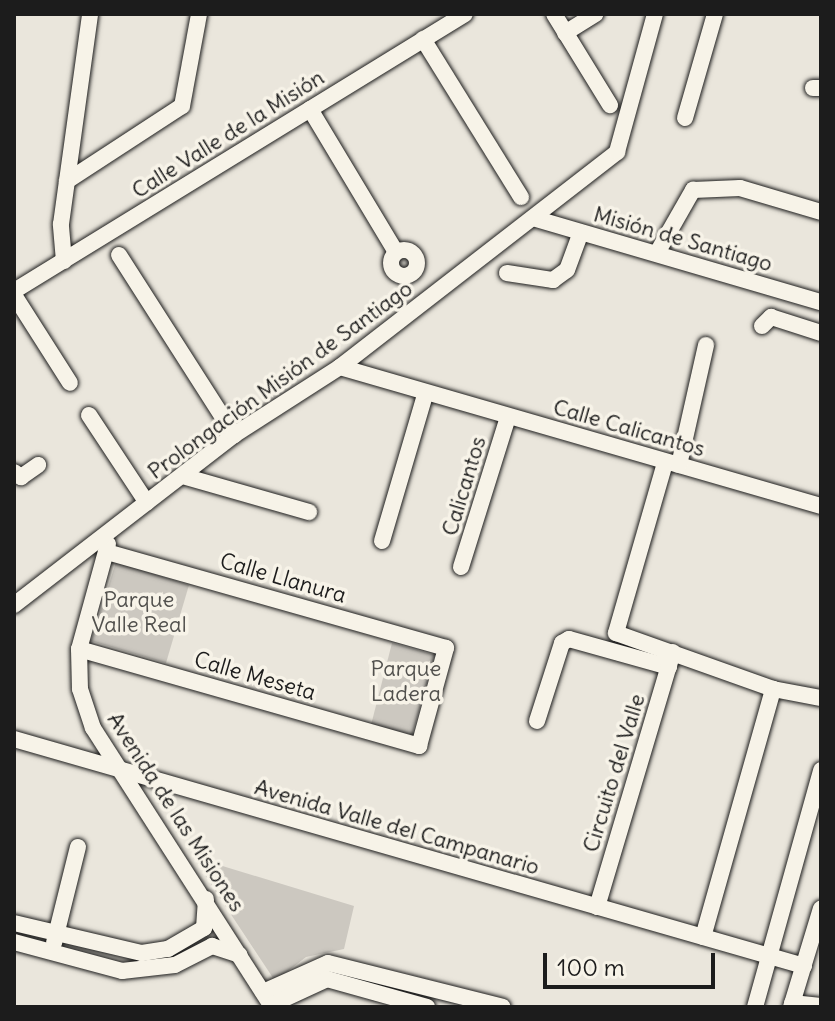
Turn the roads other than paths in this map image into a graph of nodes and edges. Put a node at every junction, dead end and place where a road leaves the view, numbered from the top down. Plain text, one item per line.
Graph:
1 (90, 14) edge
2 (199, 14) edge
3 (465, 14) edge
4 (554, 14) edge
5 (595, 14) edge
6 (655, 14) edge
7 (715, 14) edge
8 (565, 33) junction
9 (423, 39) junction
10 (610, 105) dead end
11 (310, 109) junction
12 (685, 118) dead end
13 (67, 181) junction
14 (521, 197) dead end
15 (821, 212) edge
16 (533, 218) junction
17 (581, 232) junction
18 (396, 252) dead end
19 (657, 253) junction
20 (119, 255) dead end
21 (59, 264) junction
22 (507, 273) dead end
23 (14, 293) edge
24 (821, 302) edge
25 (762, 326) dead end
26 (821, 333) edge
27 (706, 345) dead end
28 (340, 367) junction
29 (70, 383) dead end
30 (425, 395) junction
31 (89, 415) dead end
32 (508, 417) junction
33 (234, 435) junction
34 (672, 464) junction
35 (38, 465) dead end
36 (14, 472) edge
37 (186, 477) junction
38 (147, 503) junction
39 (821, 506) edge
40 (309, 512) dead end
41 (382, 541) dead end
42 (108, 545) junction
43 (461, 567) dead end
44 (14, 605) edge
45 (79, 649) junction
46 (671, 660) junction
47 (773, 689) junction
48 (821, 698) edge
49 (537, 721) dead end
50 (14, 739) edge
51 (419, 746) joint
52 (821, 770) edge
53 (124, 772) junction
54 (78, 847) dead end
55 (206, 898) junction
56 (597, 907) junction
57 (821, 908) edge
58 (14, 923) edge
59 (55, 935) junction
60 (703, 937) junction
61 (14, 942) edge
62 (172, 947) junction
63 (51, 953) junction
64 (241, 955) junction
65 (768, 958) junction
66 (178, 964) junction
67 (804, 966) junction
68 (327, 971) junction
69 (391, 980) junction
70 (269, 1001) edge
71 (382, 1002) edge
72 (792, 1005) edge
73 (820, 1006) edge
74 (427, 1007) edge
75 (503, 1007) edge
76 (755, 1007) edge

1 - 13 street
2 - 13 street
3 - 9 street, Calle Valle de la Misión
4 - 8 street
5 - 8 street
6 - 16 street, Prolongación Misión de Santiago
7 - 12 street
8 - 10 street
9 - 11 street, Calle Valle de la Misión
9 - 14 street
11 - 18 street
11 - 21 street, Calle Valle de la Misión
13 - 21 street
15 - 19 street
16 - 17 street, Misión de Santiago
16 - 28 street, Prolongación Misión de Santiago
17 - 19 street, Misión de Santiago
17 - 22 street
19 - 24 street, Misión de Santiago
20 - 33 street
21 - 23 street, Calle Valle de la Misión
23 - 29 street
25 - 26 street
27 - 34 street
28 - 30 street, Calle Calicantos
28 - 33 street, Prolongación Misión de Santiago
30 - 32 street, Calle Calicantos
30 - 41 street
31 - 38 street
32 - 34 street, Calle Calicantos
32 - 43 street, Calicantos
33 - 37 street, Prolongación Misión de Santiago
34 - 39 street, Calle Calicantos
34 - 46 street
35 - 36 street
37 - 38 street, Prolongación Misión de Santiago
37 - 40 street
38 - 42 street, Prolongación Misión de Santiago
42 - 44 street, Prolongación Misión de Santiago
42 - 45 street, Avenida de las Misiones
42 - 51 street, Calle Llanura
45 - 51 street, Calle Meseta
45 - 53 street, Avenida de las Misiones
46 - 47 street
46 - 49 street
46 - 56 street, Circuito del Valle
47 - 48 street
47 - 60 street
50 - 53 street, Avenida Valle del Campanario
52 - 65 street
53 - 55 street, Avenida de las Misiones
53 - 56 street, Avenida Valle del Campanario
54 - 59 street
55 - 62 street
55 - 64 street, Avenida de las Misiones
56 - 60 street, Avenida Valle del Campanario
57 - 67 street
58 - 59 street
59 - 62 street
59 - 63 street
60 - 65 street, Avenida Valle del Campanario
61 - 63 street
62 - 66 street
63 - 66 street
64 - 66 street
64 - 70 street, Avenida de las Misiones
65 - 67 street, Avenida Valle del Campanario
65 - 76 street
67 - 72 street
68 - 69 street
68 - 70 street
68 - 71 street
69 - 71 street
69 - 75 street
71 - 74 street
72 - 73 street

